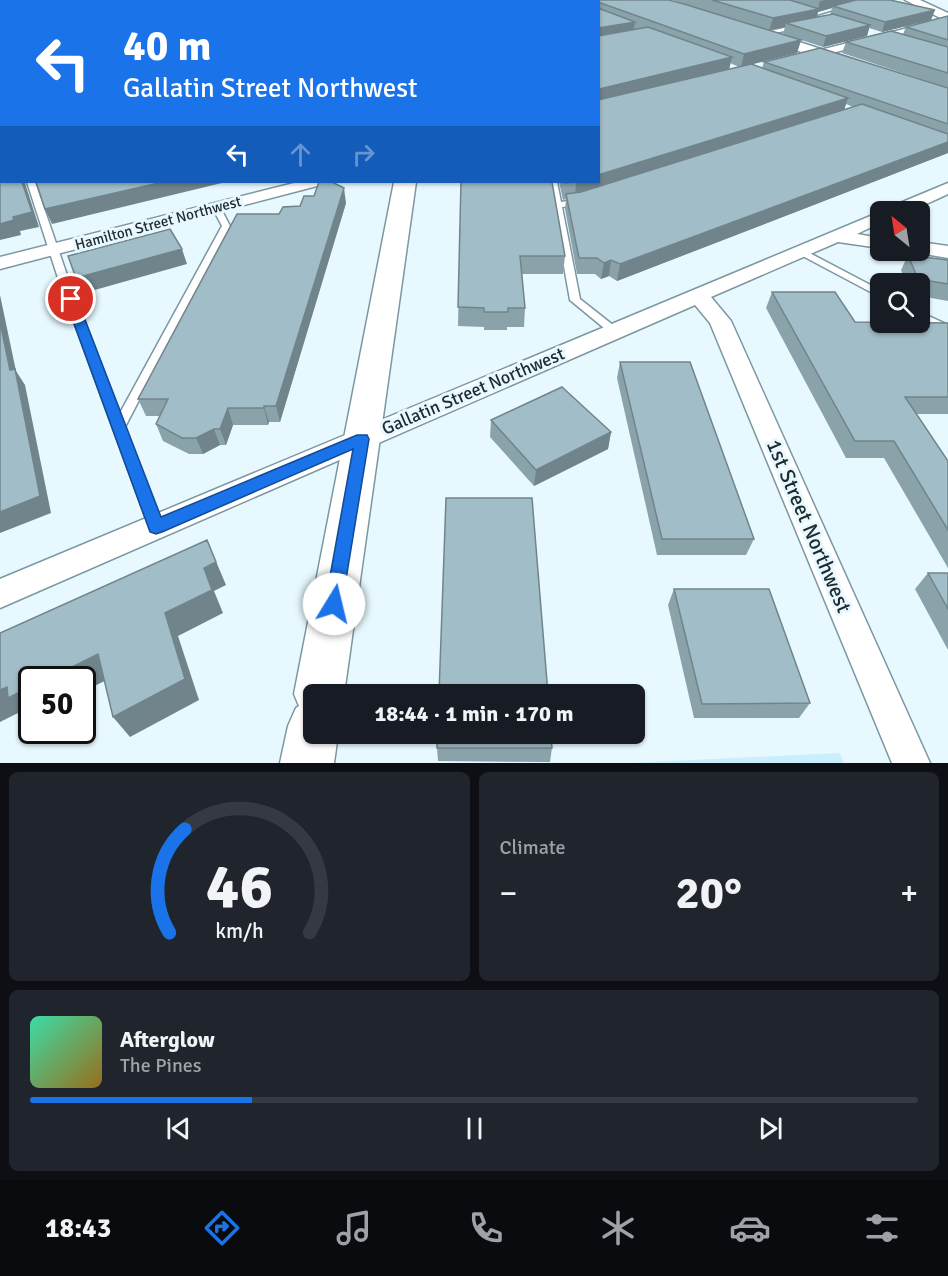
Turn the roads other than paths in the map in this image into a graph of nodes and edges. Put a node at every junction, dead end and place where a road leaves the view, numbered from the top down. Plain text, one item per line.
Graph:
1 (876, 0) edge
2 (911, 0) edge
3 (808, 14) edge
4 (948, 19) edge
5 (816, 20) junction
6 (826, 21) edge
7 (806, 25) edge
8 (742, 28) edge
9 (761, 34) junction
10 (818, 53) junction
11 (782, 62) edge
12 (872, 71) edge
13 (31, 183) edge
14 (305, 183) edge
15 (405, 183) edge
16 (553, 183) edge
17 (948, 188) edge
18 (587, 200) edge
19 (919, 201) edge
20 (558, 205) junction
21 (216, 207) junction
22 (870, 221) edge
23 (837, 236) junction
24 (870, 241) edge
25 (54, 249) junction
26 (930, 249) edge
27 (800, 251) junction
28 (948, 252) edge
29 (0, 263) edge
30 (870, 289) edge
31 (698, 295) junction
32 (930, 320) edge
33 (948, 329) edge
34 (614, 331) junction
35 (118, 426) junction
36 (362, 439) junction
37 (156, 527) junction
38 (0, 594) edge
39 (321, 684) edge
40 (311, 744) edge
41 (307, 763) edge
42 (911, 763) edge

1 - 5 lane
2 - 4 street
3 - 5 lane
4 - 10 street
5 - 6 lane
7 - 9 lane
8 - 9 main road
9 - 10 main road
10 - 11 street
10 - 12 main road
13 - 25 lane
14 - 21 street, Hamilton Street Northwest
15 - 36 main road
16 - 20 lane
17 - 19 street
18 - 20 lane
20 - 34 lane
21 - 25 street, Hamilton Street Northwest
21 - 35 lane
22 - 23 street, Gallatin Street Northwest
23 - 24 street
23 - 27 street, Gallatin Street Northwest
25 - 29 street, Hamilton Street Northwest
25 - 35 lane
26 - 28 street
27 - 30 lane
27 - 31 street, Gallatin Street Northwest
31 - 34 street, Gallatin Street Northwest
31 - 42 street, 1st Street Northwest
32 - 33 lane
34 - 36 street, Gallatin Street Northwest
35 - 37 lane
36 - 37 street, Gallatin Street Northwest
36 - 39 main road
37 - 38 street, Gallatin Street Northwest
40 - 41 main road

